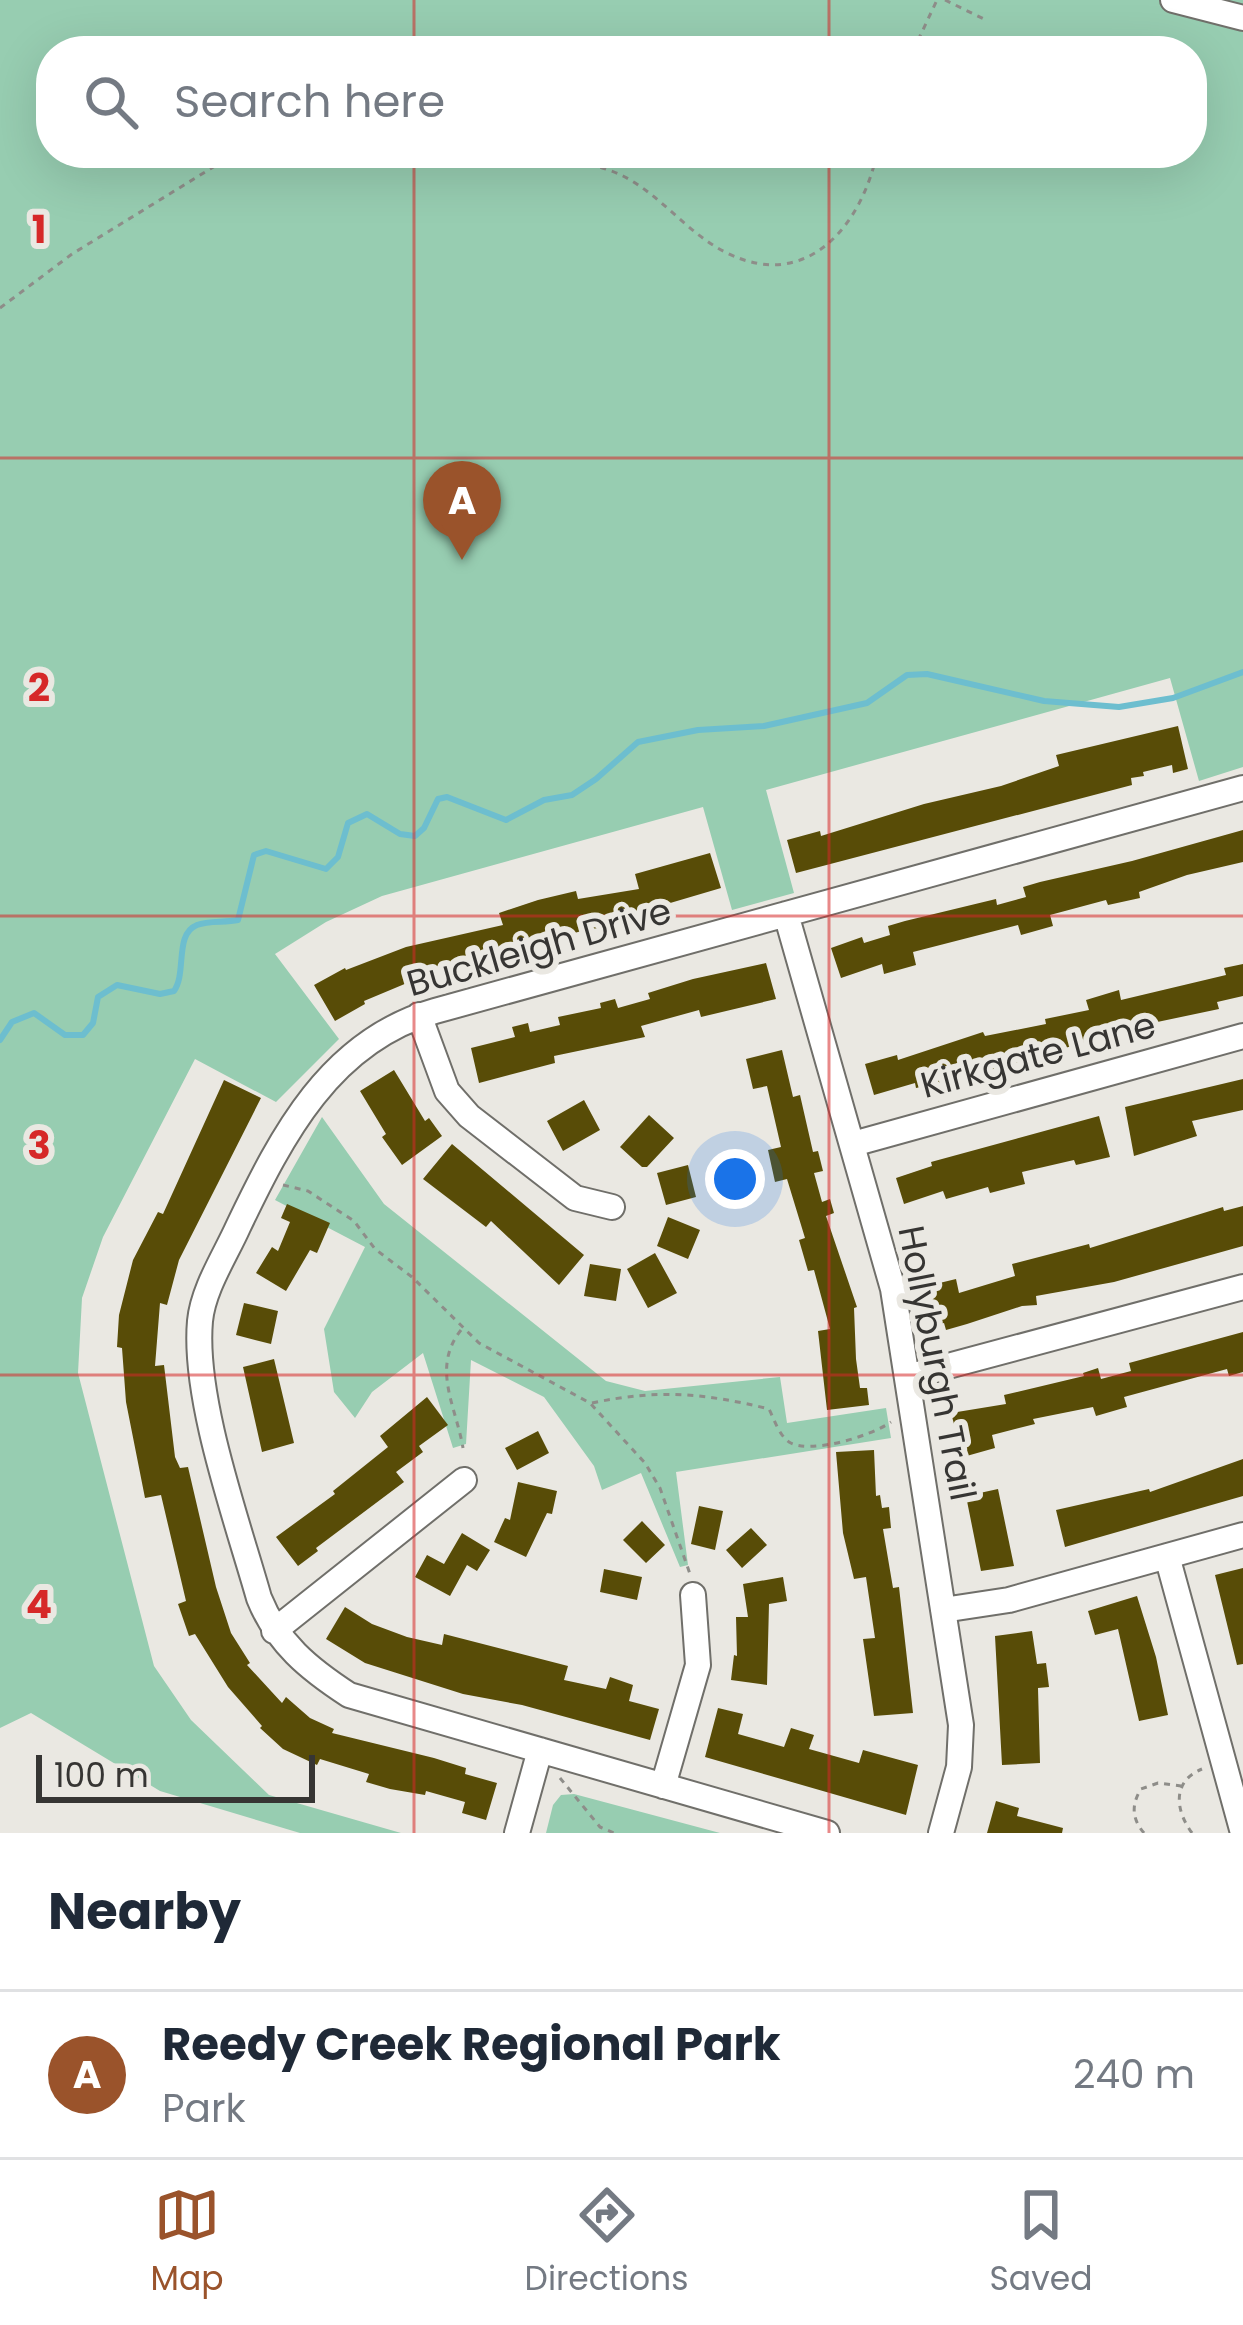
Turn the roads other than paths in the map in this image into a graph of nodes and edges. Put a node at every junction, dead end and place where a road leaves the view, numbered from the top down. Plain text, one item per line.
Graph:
1 (1173, 0) edge
2 (1243, 18) edge
3 (1243, 788) edge
4 (786, 914) junction
5 (419, 1016) junction
6 (1243, 1036) edge
7 (853, 1144) junction
8 (612, 1207) dead end
9 (1243, 1287) edge
10 (908, 1377) junction
11 (464, 1480) dead end
12 (1243, 1534) edge
13 (1167, 1556) junction
14 (693, 1595) road end
15 (943, 1610) junction
16 (274, 1630) junction
17 (540, 1750) junction
18 (663, 1786) junction
19 (517, 1833) edge
20 (827, 1833) edge
21 (941, 1833) edge
22 (1243, 1833) edge

1 - 2 street
3 - 4 street, Buckleigh Drive
4 - 5 street, Buckleigh Drive
4 - 7 street, Hollyburgh Trail
5 - 8 street
5 - 16 street, Buckleigh Drive
6 - 7 street, Kirkgate Lane
7 - 10 street, Hollyburgh Trail
9 - 10 street
10 - 15 street, Hollyburgh Trail
11 - 16 street
12 - 13 street
13 - 15 street
13 - 22 street
14 - 18 street
15 - 21 street, Hollyburgh Trail
16 - 17 street, Buckleigh Drive
17 - 18 street, Buckleigh Drive
17 - 19 street
18 - 20 street, Buckleigh Drive

